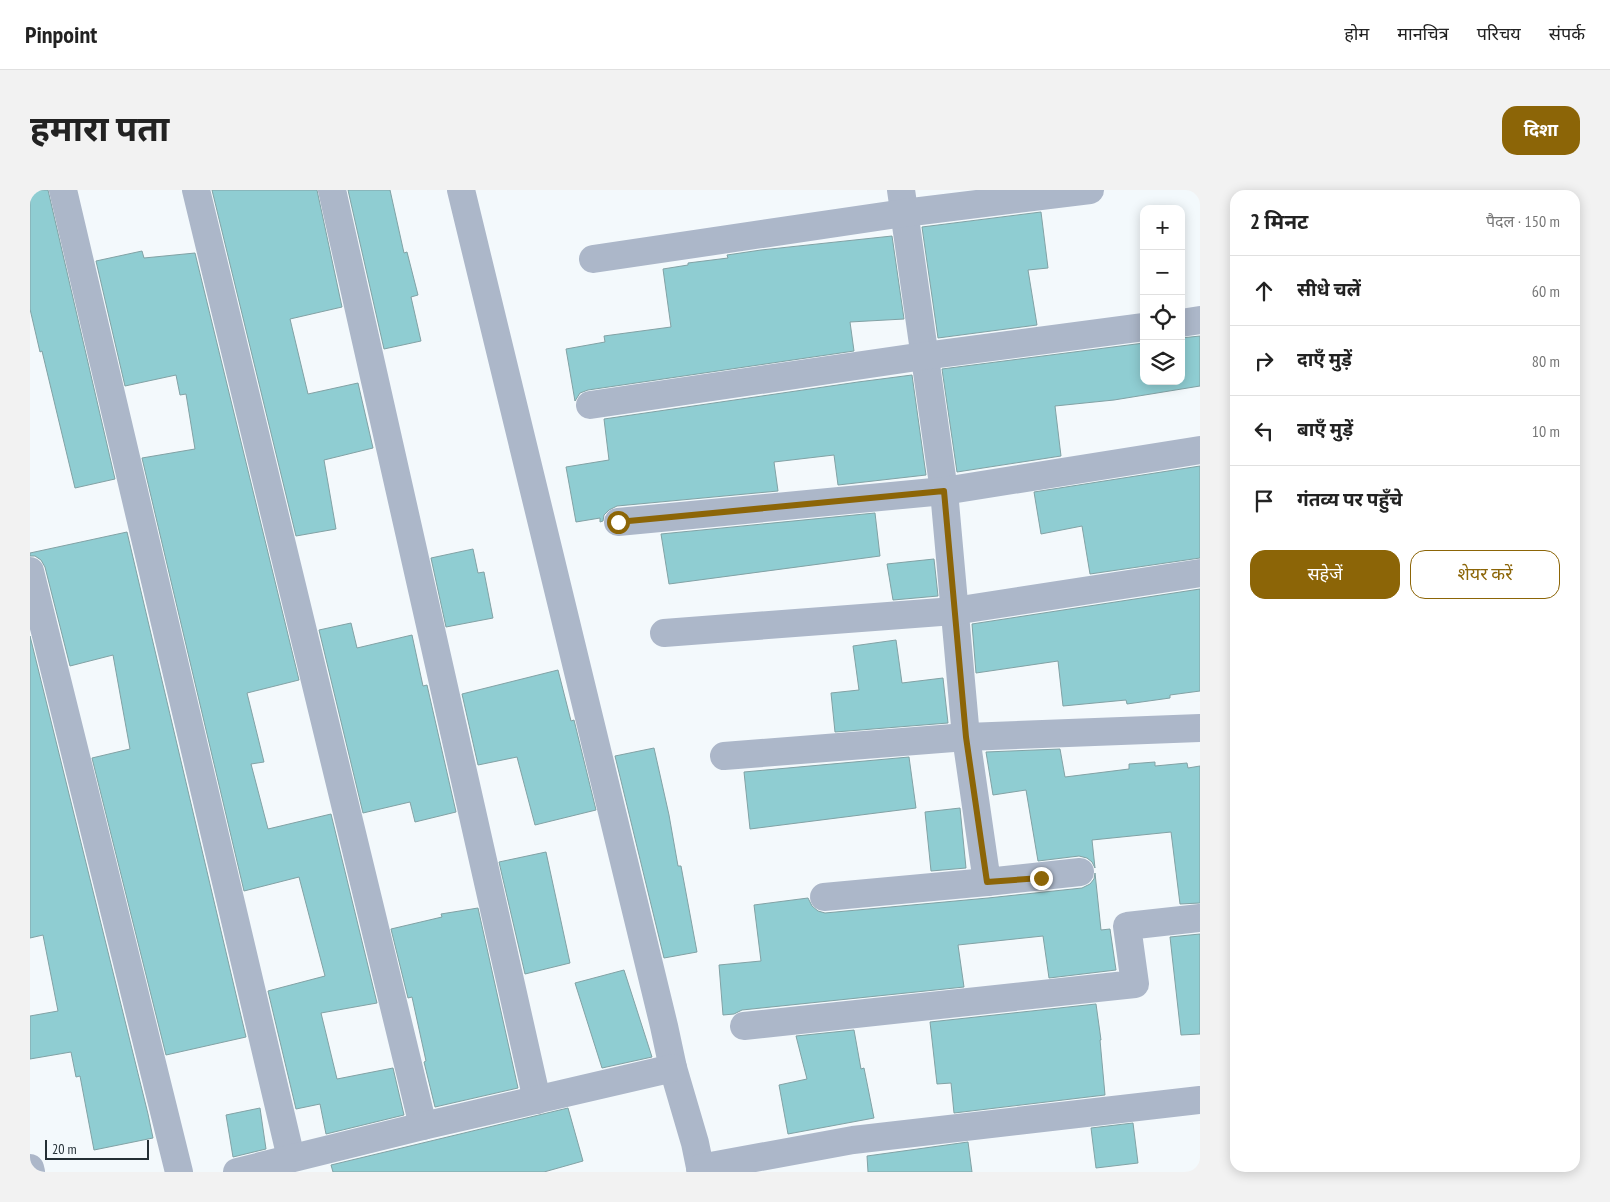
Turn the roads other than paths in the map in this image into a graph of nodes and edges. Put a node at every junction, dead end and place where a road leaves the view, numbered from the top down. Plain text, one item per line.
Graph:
1 (63, 190) edge
2 (196, 190) edge
3 (332, 190) edge
4 (461, 190) edge
5 (1090, 190) edge
6 (902, 202) edge
7 (593, 259) dead end
8 (1200, 320) edge
9 (1185, 322) edge
10 (1140, 328) edge
11 (924, 356) junction
12 (590, 405) dead end
13 (1200, 450) edge
14 (944, 491) junction
15 (618, 522) dead end
16 (30, 571) edge
17 (1200, 573) edge
18 (954, 611) junction
19 (664, 633) dead end
20 (1200, 728) edge
21 (966, 737) junction
22 (724, 756) dead end
23 (1080, 872) dead end
24 (987, 882) junction
25 (824, 896) dead end
26 (1200, 918) edge
27 (744, 1026) dead end
28 (673, 1068) junction
29 (537, 1100) junction
30 (1200, 1100) edge
31 (423, 1126) junction
32 (291, 1158) junction
33 (30, 1168) edge
34 (700, 1170) edge
35 (31, 1172) edge
36 (179, 1172) edge
37 (237, 1172) edge

1 - 32 street
2 - 31 street
3 - 29 street
4 - 28 street
5 - 6 street
6 - 7 street
6 - 11 street
8 - 9 street
10 - 11 street
11 - 12 street
11 - 14 street
13 - 14 street
14 - 15 street
14 - 18 street
16 - 36 street
17 - 18 street
18 - 19 street
18 - 21 street
20 - 21 street
21 - 22 street
21 - 24 street
23 - 24 street
24 - 25 street
26 - 27 street
28 - 29 street
28 - 34 street
29 - 31 street
30 - 34 street
31 - 32 street
32 - 37 street
33 - 35 street

